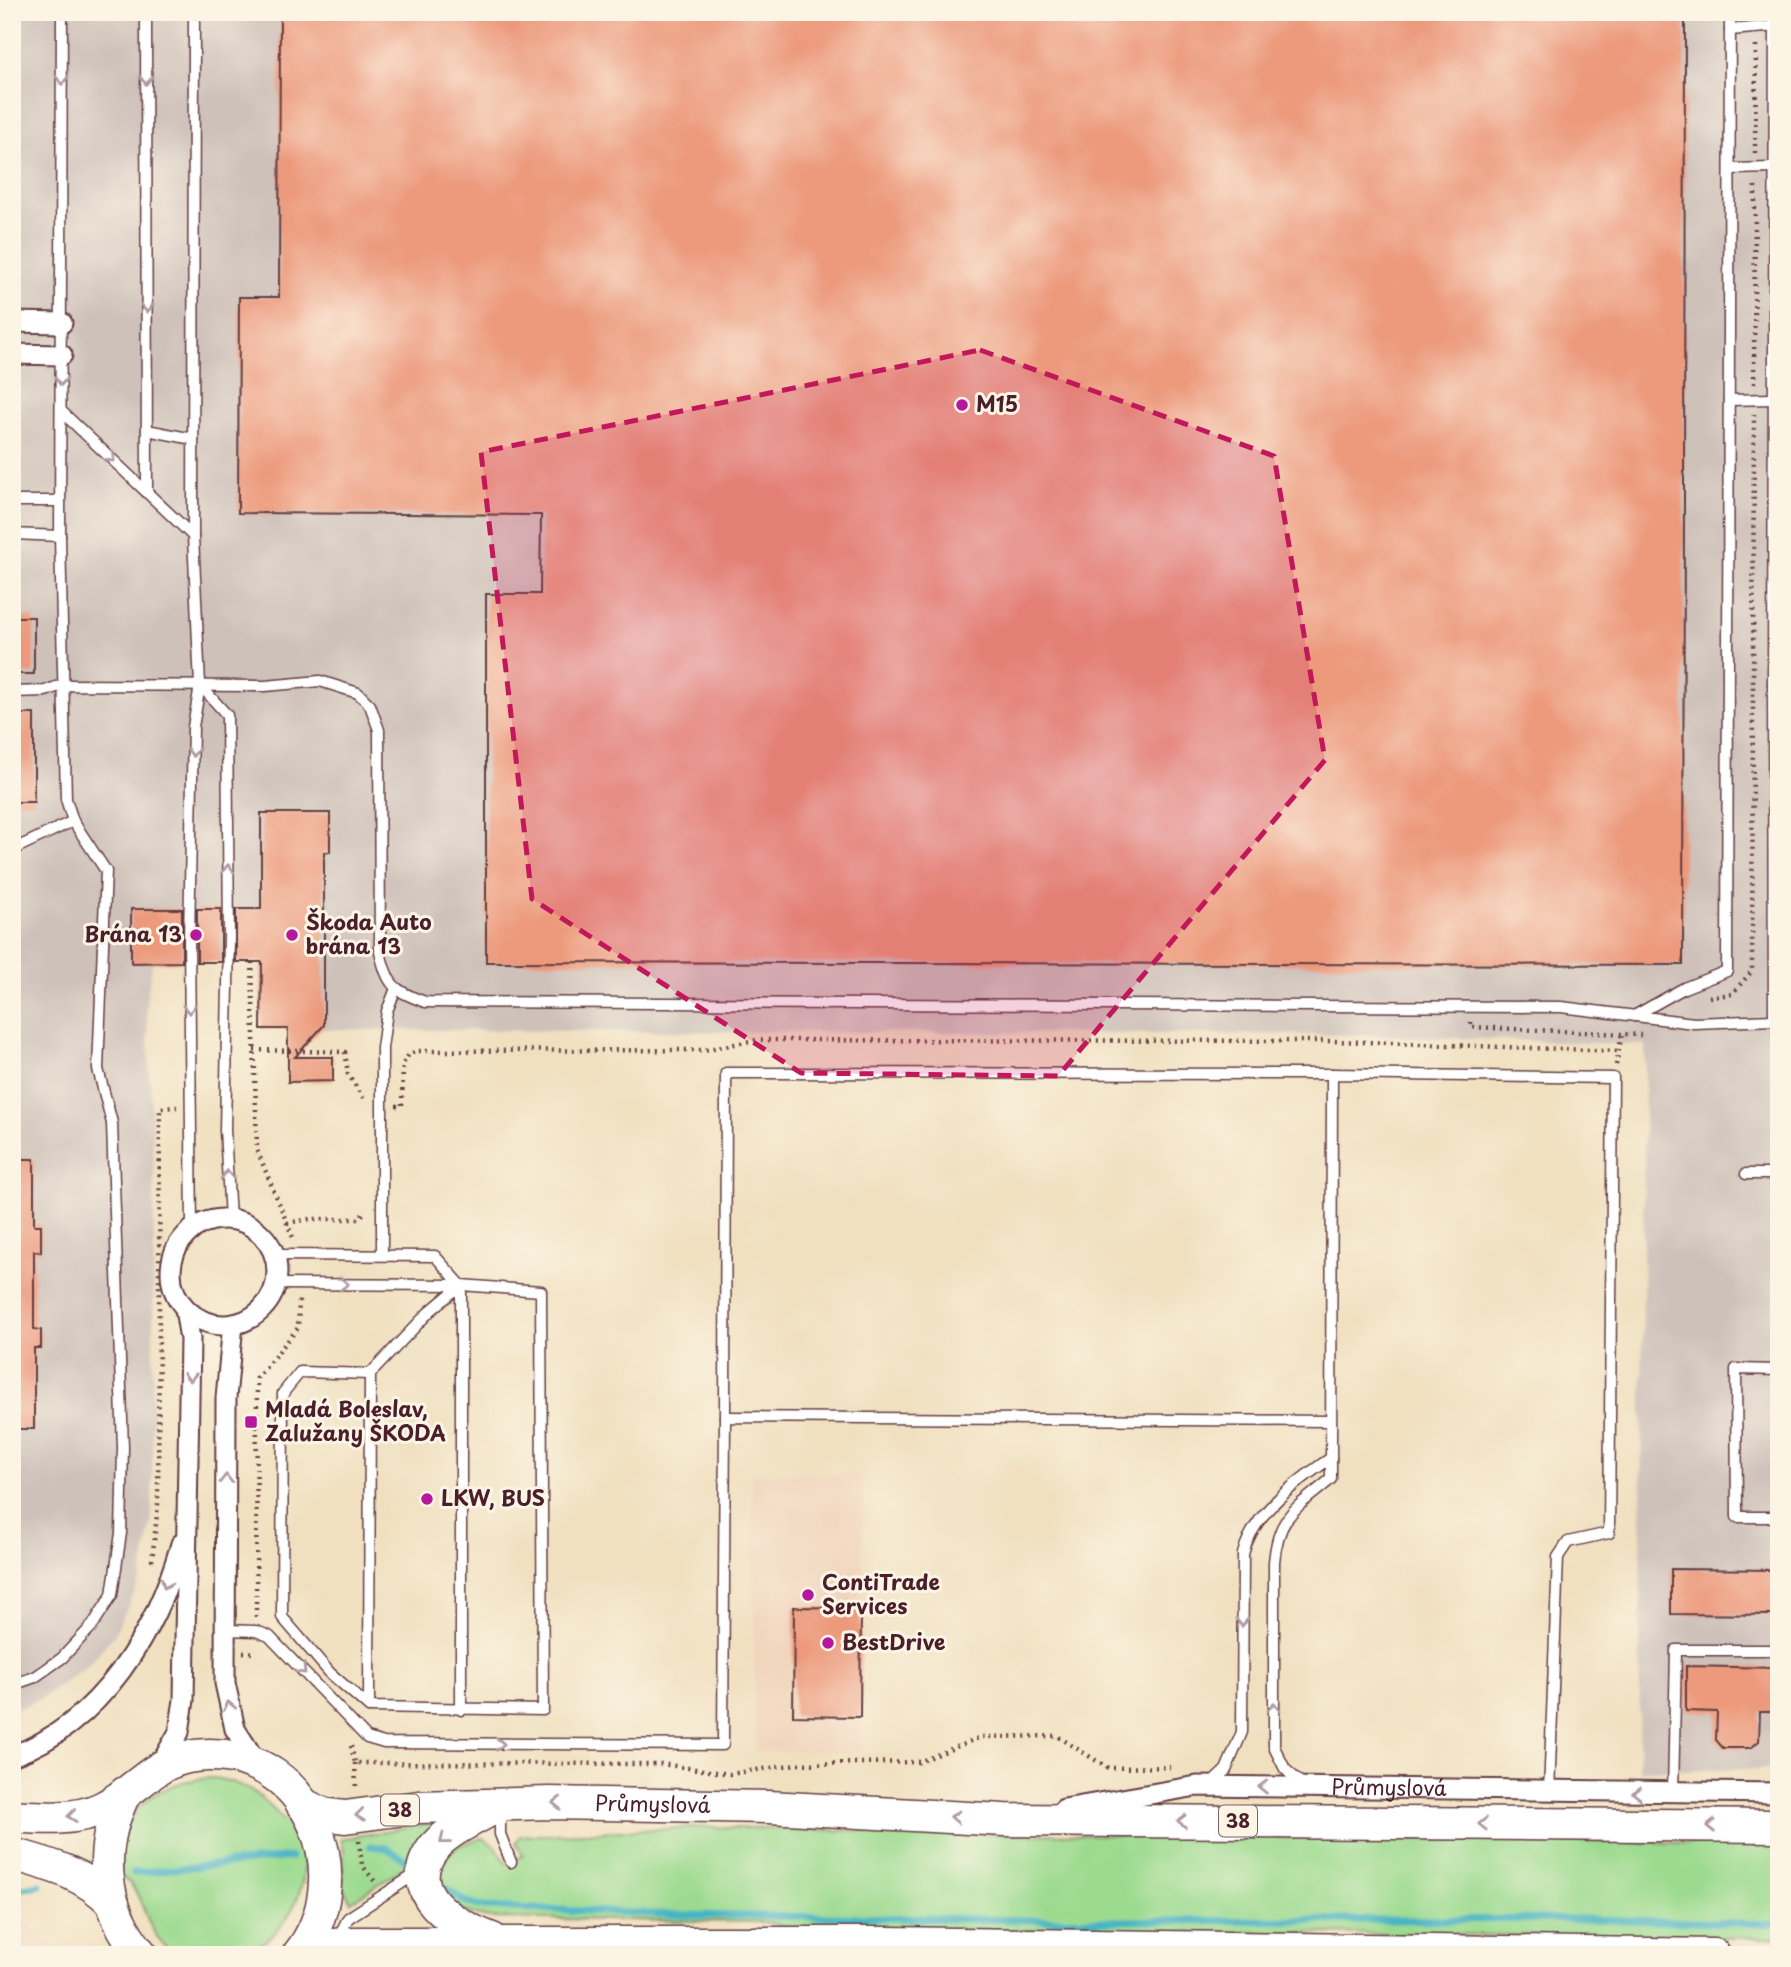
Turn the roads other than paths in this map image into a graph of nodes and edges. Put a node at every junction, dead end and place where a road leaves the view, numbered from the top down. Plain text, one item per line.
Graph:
1 (62, 12) edge
2 (146, 12) edge
3 (194, 12) edge
4 (1730, 12) edge
5 (1775, 12) edge
6 (1777, 27) edge
7 (1730, 30) junction
8 (1774, 168) junction
9 (1730, 169) junction
10 (12, 322) edge
11 (62, 323) junction
12 (12, 354) edge
13 (62, 355) junction
14 (1773, 399) junction
15 (1729, 400) junction
16 (61, 411) junction
17 (147, 430) junction
18 (193, 439) junction
19 (148, 493) junction
20 (12, 501) edge
21 (60, 501) junction
22 (12, 534) edge
23 (60, 536) junction
24 (193, 536) junction
25 (1776, 684) edge
26 (62, 685) junction
27 (200, 685) junction
28 (12, 692) edge
29 (73, 821) junction
30 (12, 850) edge
31 (396, 991) junction
32 (1633, 1016) junction
33 (1776, 1020) edge
34 (1332, 1074) junction
35 (1746, 1174) dead end
36 (1779, 1174) edge
37 (230, 1219) junction
38 (192, 1229) junction
39 (274, 1255) junction
40 (382, 1255) junction
41 (276, 1284) junction
42 (461, 1285) junction
43 (185, 1309) junction
44 (233, 1324) junction
45 (1779, 1370) edge
46 (370, 1374) junction
47 (725, 1417) junction
48 (1331, 1421) junction
49 (1331, 1458) junction
50 (1779, 1517) edge
51 (187, 1520) junction
52 (225, 1630) junction
53 (1779, 1650) edge
54 (12, 1685) edge
55 (369, 1707) junction
56 (461, 1710) junction
57 (12, 1756) edge
58 (259, 1766) junction
59 (159, 1767) junction
60 (1208, 1786) junction
61 (1306, 1787) junction
62 (125, 1793) junction
63 (1549, 1793) junction
64 (1673, 1793) junction
65 (1779, 1793) edge
66 (302, 1804) junction
67 (501, 1804) junction
68 (12, 1816) edge
69 (1004, 1819) junction
70 (1779, 1826) edge
71 (12, 1854) edge
72 (511, 1862) dead end
73 (411, 1877) dead end
74 (113, 1903) junction
75 (514, 1942) junction
76 (745, 1949) edge
77 (879, 1949) edge
78 (321, 1950) edge
79 (1297, 1952) edge
80 (1484, 1953) edge
81 (142, 1955) edge
82 (298, 1955) edge
83 (1714, 1955) edge

1 -> 11 lane
2 -> 17 lane
3 - 18 lane
4 - 7 lane
5 - 6 lane
6 - 7 lane
6 - 8 lane
7 - 9 lane
8 - 9 lane
8 - 14 lane
9 - 15 lane
10 - 11 street
11 - 13 lane
12 - 13 street
13 -> 16 lane
14 - 15 lane
14 - 25 lane
15 - 32 lane
16 -> 19 lane
16 - 21 lane
17 - 18 lane
17 - 19 lane
18 - 24 lane
19 - 24 lane
20 - 21 lane
21 - 23 lane
22 - 23 lane
23 - 26 lane
24 - 27 lane
25 - 33 lane
26 - 27 lane
26 - 28 lane
26 - 29 lane
27 - 31 lane
37 -> 27 lane
27 -> 38 lane
29 - 30 lane
29 - 54 lane
31 - 32 lane
31 - 40 lane
32 - 33 lane
34 - 47 lane
34 - 48 lane
34 - 63 lane
35 - 36 lane
37 - 38 street
37 - 39 street
38 - 43 street
39 - 40 lane
39 - 41 street
40 - 42 lane
41 -> 42 lane
41 - 44 street
42 - 46 lane
42 - 56 lane
42 - 56 lane
43 - 44 street
43 -> 51 street
52 -> 44 street
45 - 50 lane
46 - 55 lane
46 - 55 lane
47 - 48 lane
52 -> 47 lane
48 - 49 lane
49 -> 60 lane
61 -> 49 lane
51 -> 57 street
51 - 59 street
58 -> 52 street
53 - 64 lane
55 - 56 lane
58 - 59 main road, 38
58 - 66 main road, 38
59 - 62 main road, 38
61 -> 60 street, Průmyslová
60 - 69 street, Průmyslová
61 - 63 street, Průmyslová
62 -> 68 main road, 38
62 - 74 main road
64 -> 63 street, Průmyslová
64 - 65 street, Průmyslová
67 -> 66 main road, Průmyslová / 38
66 - 82 main road
69 -> 67 main road, Průmyslová / 38
67 - 72 lane
67 -> 75 main road
70 -> 69 main road, Průmyslová / 38
71 - 74 main road
73 - 78 lane
74 - 81 main road
75 - 76 main road
75 - 78 main road
76 - 77 main road
77 - 79 main road
79 - 80 main road
80 - 83 main road

